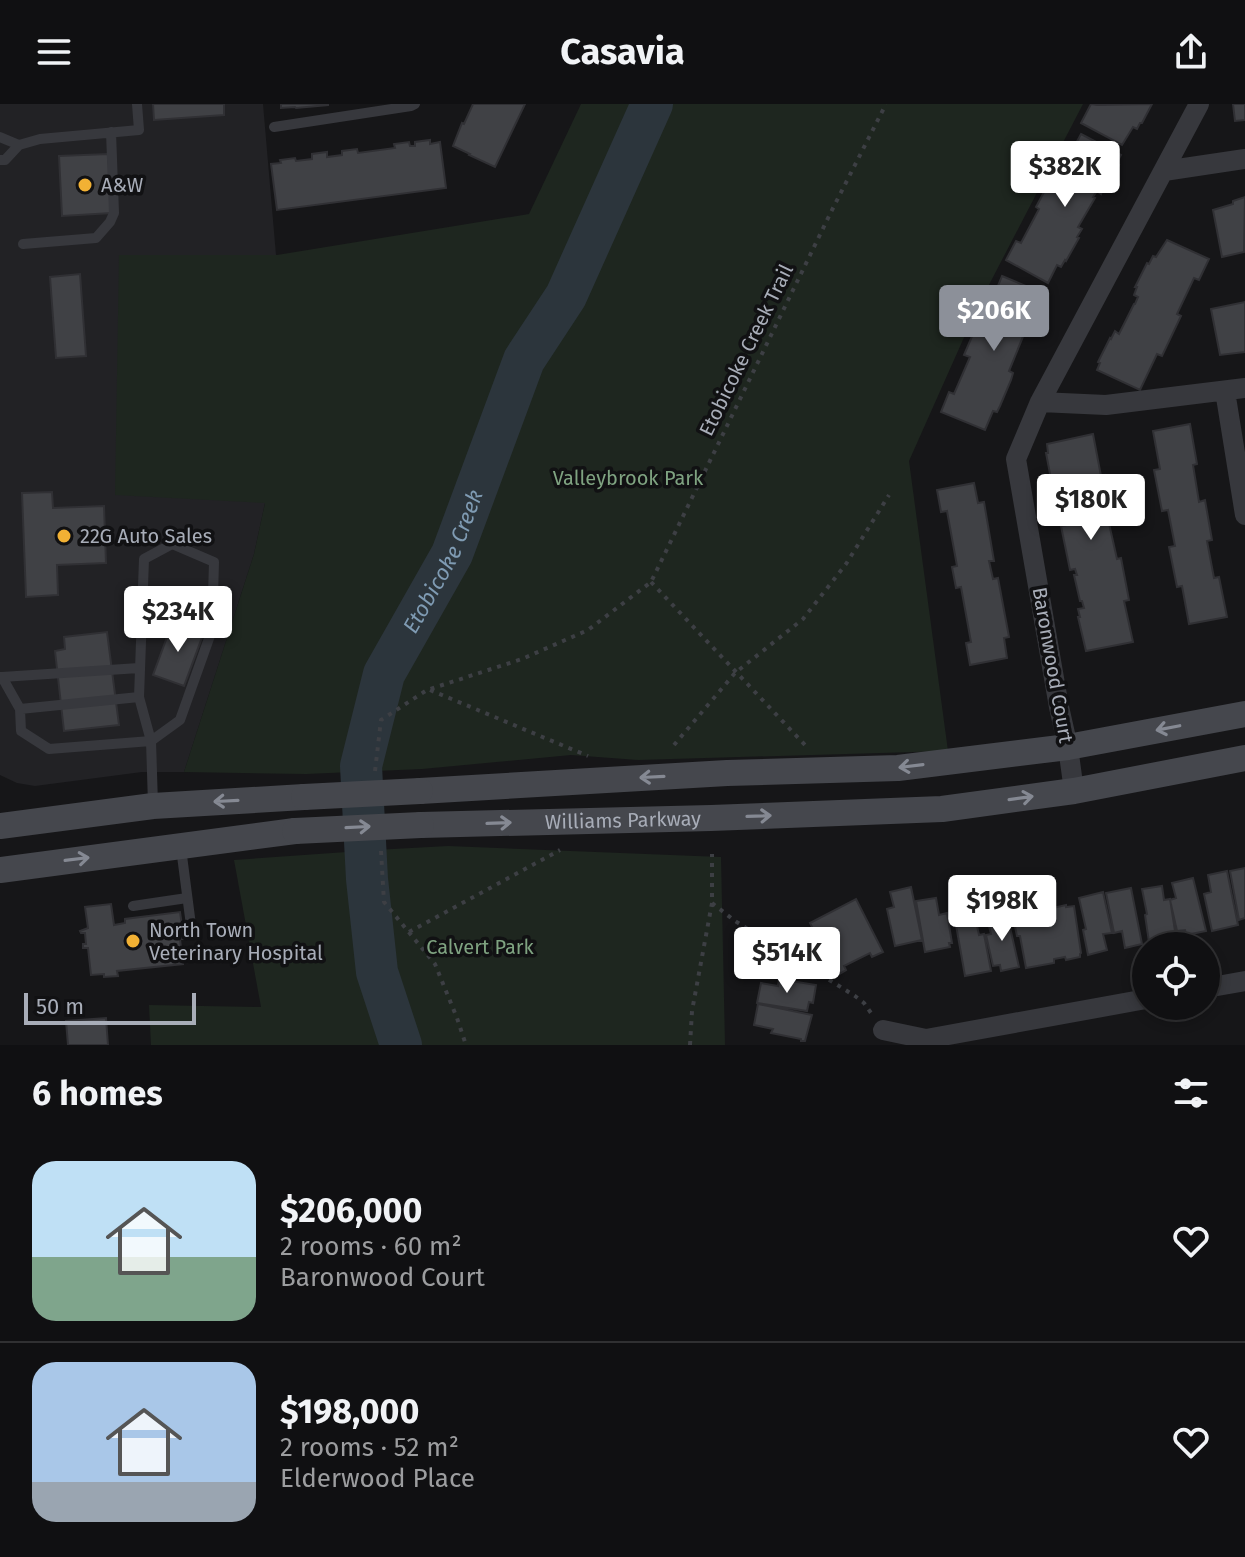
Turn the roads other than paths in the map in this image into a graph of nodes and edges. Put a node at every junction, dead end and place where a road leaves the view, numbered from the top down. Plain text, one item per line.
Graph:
1 (137, 104) edge
2 (415, 104) edge
3 (1199, 104) edge
4 (365, 109) edge
5 (274, 127) dead end
6 (111, 132) junction
7 (0, 137) edge
8 (19, 145) junction
9 (1245, 159) edge
10 (0, 160) edge
11 (1164, 171) junction
12 (23, 244) dead end
13 (1235, 390) edge
14 (1040, 402) junction
15 (1245, 515) edge
16 (139, 668) junction
17 (1, 677) edge
18 (139, 697) junction
19 (20, 709) junction
20 (1245, 714) edge
21 (151, 741) junction
22 (1068, 747) junction
23 (1245, 758) edge
24 (1074, 791) junction
25 (153, 806) junction
26 (0, 826) edge
27 (181, 846) junction
28 (0, 870) edge
29 (187, 898) junction
30 (133, 906) dead end
31 (192, 933) dead end
32 (1245, 981) edge
33 (1220, 985) edge
34 (1132, 1002) edge
35 (883, 1030) road end

1 - 6 lane
2 - 4 lane
3 - 11 street, Baronwood Court
4 - 5 lane
6 - 8 lane
6 - 12 lane
7 - 8 lane
8 - 10 lane
9 - 11 street
11 - 14 street, Baronwood Court
13 - 14 street
13 - 15 street
14 - 22 street, Baronwood Court
16 - 17 lane
16 - 18 lane
16 - 21 lane
17 - 19 lane
18 - 19 lane
18 - 21 lane
19 - 21 lane
20 -> 22 main road, Williams Parkway
21 - 25 lane
22 - 24 street, Baronwood Court
22 -> 25 main road, Williams Parkway, bridge
23 - 24 main road, Williams Parkway
27 -> 24 main road, Williams Parkway, bridge
25 - 26 main road, Williams Parkway
28 -> 27 main road, Williams Parkway
27 - 29 lane
29 - 30 lane
29 - 31 lane
32 - 33 street
34 - 35 street

